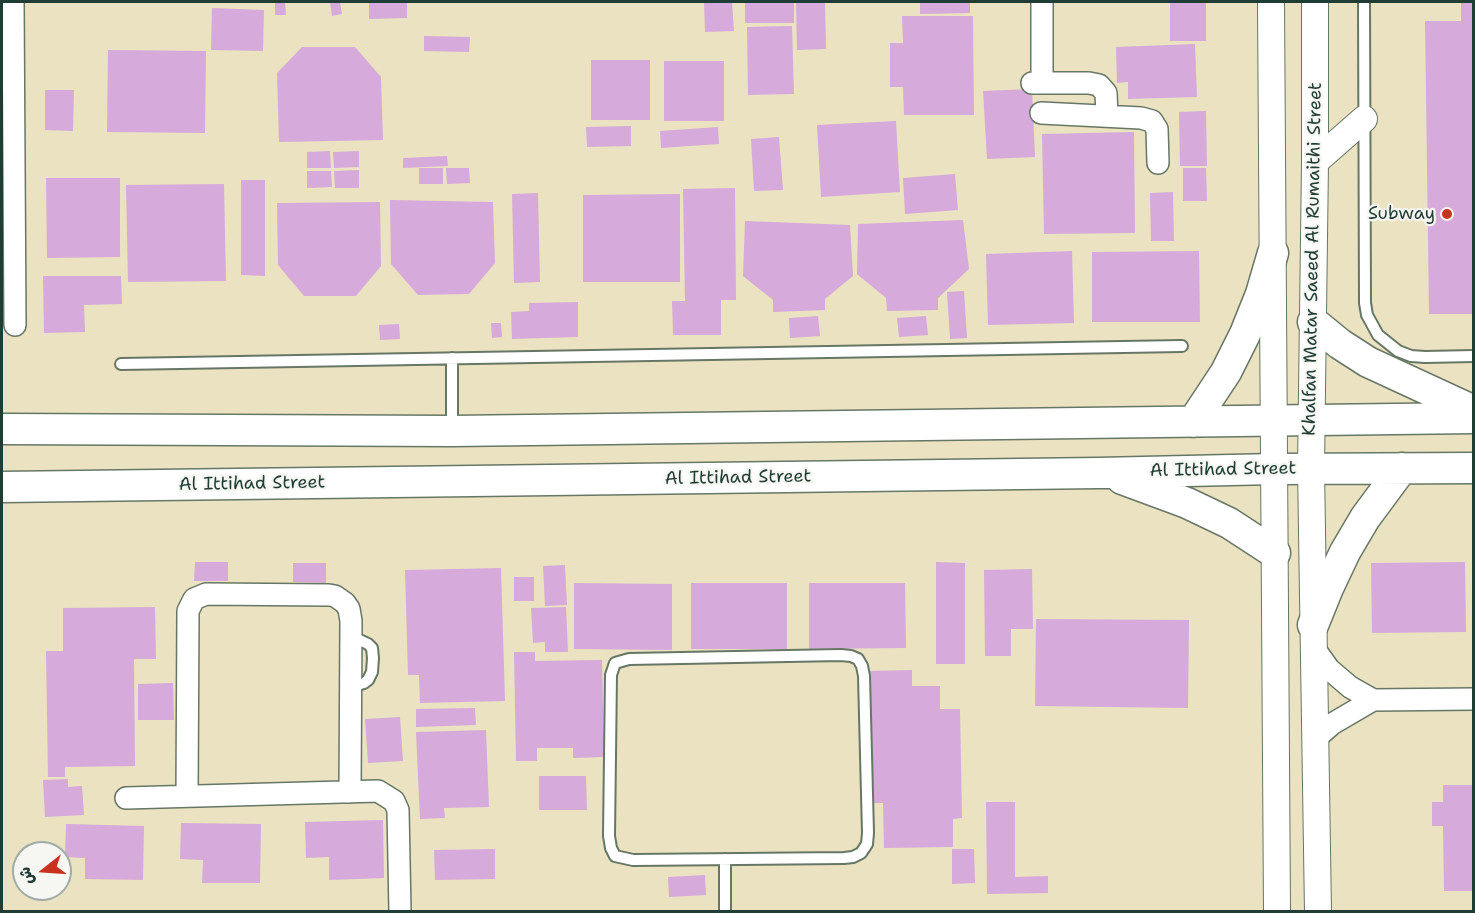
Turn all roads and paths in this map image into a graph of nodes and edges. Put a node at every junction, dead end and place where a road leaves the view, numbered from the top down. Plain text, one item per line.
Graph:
1 (14, 2) edge
2 (1042, 2) edge
3 (1271, 2) edge
4 (1315, 2) edge
5 (1364, 2) edge
6 (1041, 113) dead end
7 (1107, 116) junction
8 (1364, 118) junction
9 (1315, 162) junction
10 (1158, 163) dead end
11 (1273, 253) junction
12 (1313, 322) junction
13 (15, 325) dead end
14 (1182, 346) dead end
15 (1473, 356) edge
16 (452, 358) junction
17 (121, 364) dead end
18 (1473, 411) edge
19 (1473, 418) edge
20 (1274, 420) junction
21 (1312, 420) junction
22 (1193, 422) junction
23 (2, 429) edge
24 (452, 431) junction
25 (1311, 468) junction
26 (1402, 468) junction
27 (1473, 468) edge
28 (1275, 469) junction
29 (1099, 473) junction
30 (2, 487) edge
31 (1275, 553) junction
32 (1313, 637) junction
33 (1473, 699) edge
34 (1373, 700) junction
35 (1315, 740) junction
36 (350, 792) junction
37 (186, 796) junction
38 (126, 798) dead end
39 (724, 859) junction
40 (1273, 907) edge
41 (400, 912) edge
42 (725, 912) edge
43 (1318, 912) edge

1 - 13 street
2 - 7 street
3 - 11 street, Khalfan Matar Saeed Al Rumaithi Street
4 - 9 street, Khalfan Matar Saeed Al Rumaithi Street
5 - 8 lane
6 - 7 street
7 - 10 street
8 - 9 street
8 - 15 lane
9 - 12 street, Khalfan Matar Saeed Al Rumaithi Street
11 - 20 street, Khalfan Matar Saeed Al Rumaithi Street
11 - 22 main road
12 - 18 main road
12 - 21 street, Khalfan Matar Saeed Al Rumaithi Street
14 - 16 lane
16 - 17 lane
16 - 24 lane
19 - 21 main road
20 - 21 main road
20 - 22 main road
20 - 28 street, Khalfan Matar Saeed Al Rumaithi Street
21 - 25 street, Khalfan Matar Saeed Al Rumaithi Street
22 - 24 main road
23 - 24 main road
25 - 26 main road, Al Ittihad Street
25 - 28 main road, Al Ittihad Street
25 - 32 street, Khalfan Matar Saeed Al Rumaithi Street
26 - 27 main road, Al Ittihad Street
26 - 32 main road
28 - 29 main road, Al Ittihad Street
28 - 31 street, Khalfan Matar Saeed Al Rumaithi Street
29 - 30 main road, Al Ittihad Street
29 - 31 main road
31 - 40 street, Khalfan Matar Saeed Al Rumaithi Street
32 - 34 street
32 - 35 street, Khalfan Matar Saeed Al Rumaithi Street
33 - 34 street
34 - 35 street
35 - 43 street, Khalfan Matar Saeed Al Rumaithi Street
36 - 37 street
36 - 37 street
36 - 41 street
37 - 38 street
39 - 39 lane
39 - 42 lane

